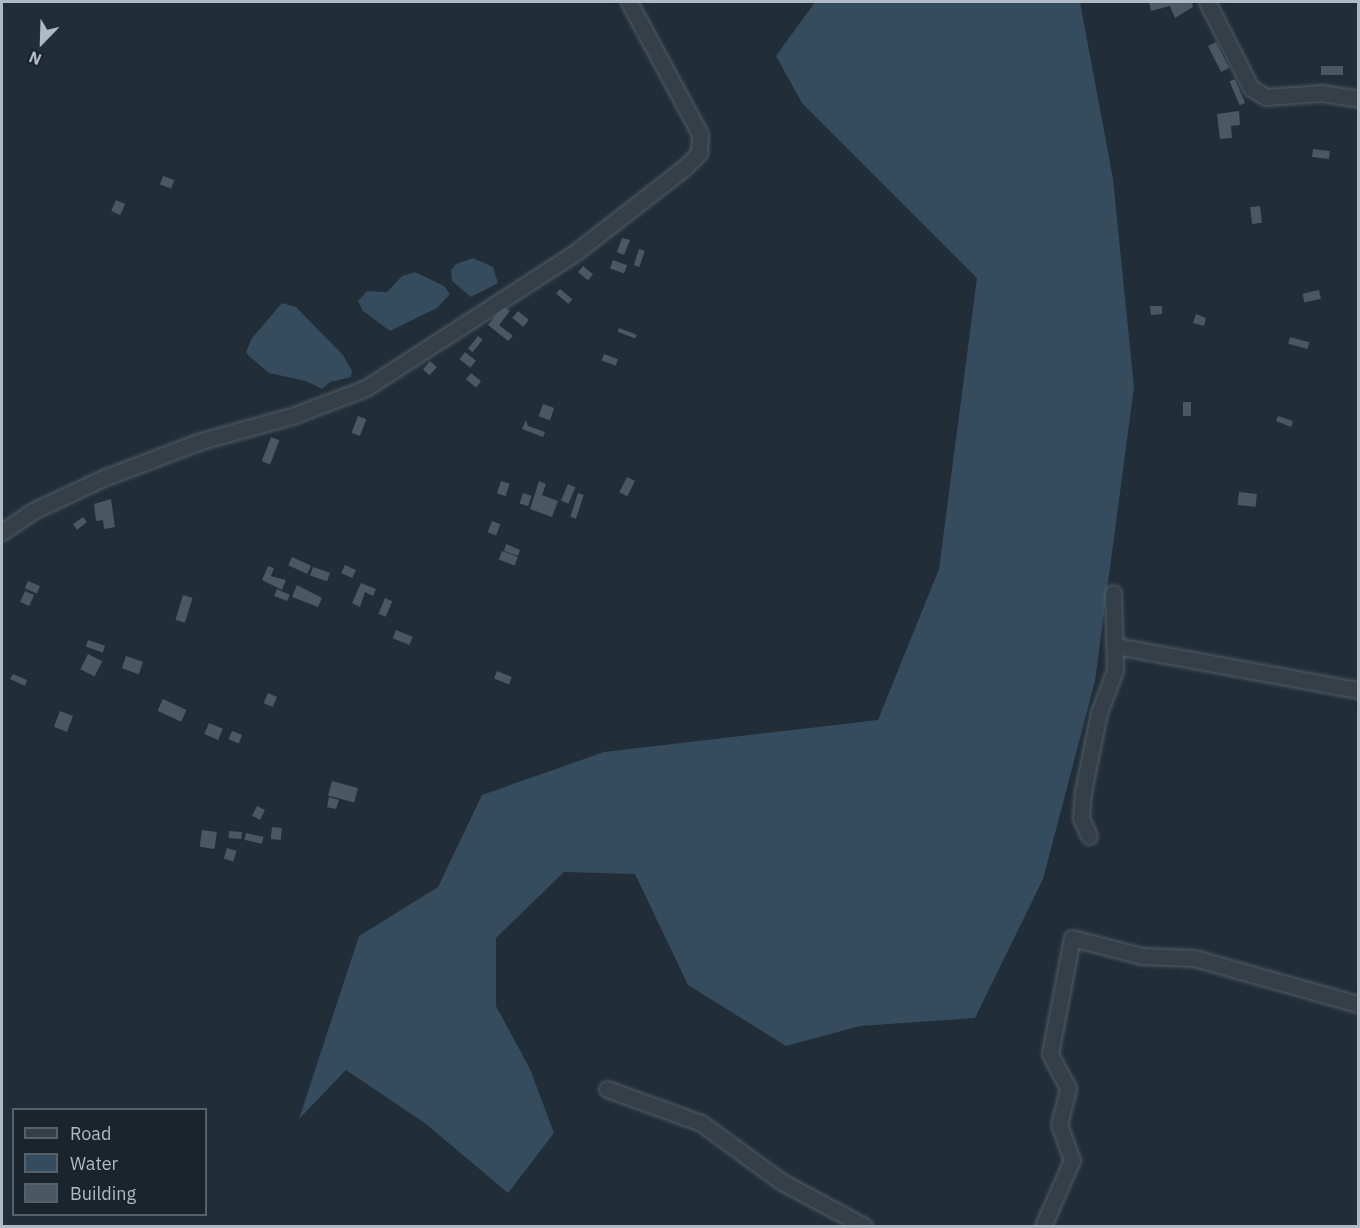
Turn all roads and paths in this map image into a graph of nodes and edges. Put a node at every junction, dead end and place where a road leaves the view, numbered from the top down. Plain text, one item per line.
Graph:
1 (630, 2) edge
2 (1207, 2) edge
3 (1359, 99) edge
4 (2, 532) edge
5 (1113, 593) dead end
6 (1116, 646) junction
7 (1359, 690) edge
8 (1089, 836) dead end
9 (1359, 1004) edge
10 (607, 1089) dead end
11 (864, 1227) edge
12 (1043, 1227) edge

1 - 4 street
2 - 3 street
5 - 6 street
6 - 7 street
6 - 8 street
9 - 12 street
10 - 11 street

